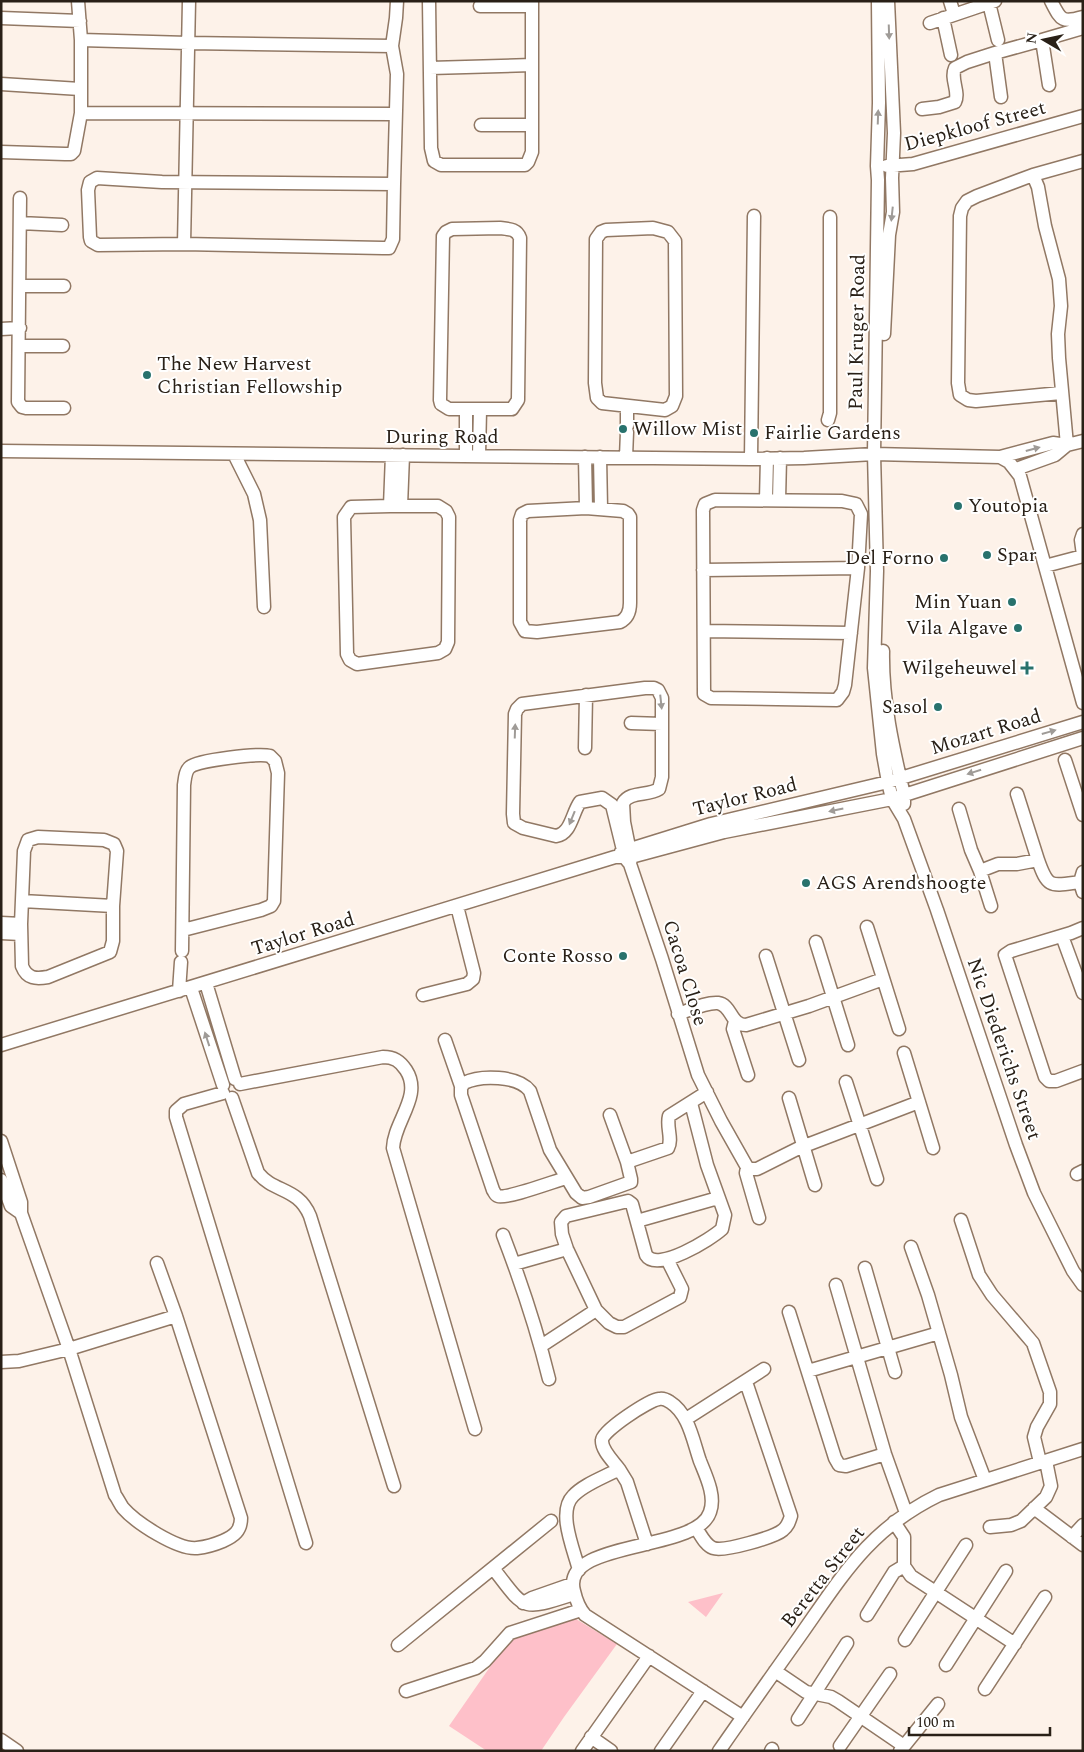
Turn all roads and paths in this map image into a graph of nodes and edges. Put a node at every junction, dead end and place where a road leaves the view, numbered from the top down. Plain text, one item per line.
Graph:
1 (78, 1) edge
2 (189, 1) edge
3 (397, 1) edge
4 (429, 1) edge
5 (878, 1) edge
6 (888, 1) edge
7 (950, 1) edge
8 (1051, 1) edge
9 (992, 2) edge
10 (532, 4) edge
11 (480, 6) dead end
12 (948, 16) junction
13 (1083, 17) edge
14 (1, 18) edge
15 (80, 21) junction
16 (930, 23) dead end
17 (1083, 28) edge
18 (81, 40) junction
19 (998, 40) dead end
20 (1042, 40) junction
21 (188, 43) junction
22 (392, 46) junction
23 (995, 52) junction
24 (951, 55) dead end
25 (532, 65) junction
26 (430, 68) junction
27 (1, 84) edge
28 (1049, 85) dead end
29 (80, 89) junction
30 (1002, 98) dead end
31 (922, 109) dead end
32 (81, 113) junction
33 (187, 113) junction
34 (395, 114) junction
35 (1083, 116) edge
36 (481, 125) dead end
37 (532, 125) junction
38 (894, 133) junction
39 (1, 152) edge
40 (1083, 161) edge
41 (913, 164) junction
42 (877, 166) junction
43 (893, 166) junction
44 (1033, 175) junction
45 (185, 182) junction
46 (394, 184) junction
47 (20, 198) dead end
48 (754, 216) dead end
49 (830, 217) dead end
50 (20, 224) junction
51 (62, 225) dead end
52 (184, 244) junction
53 (20, 286) junction
54 (64, 286) dead end
55 (20, 328) junction
56 (1, 329) edge
57 (19, 346) junction
58 (62, 346) dead end
59 (1061, 393) junction
60 (628, 407) junction
61 (64, 408) dead end
62 (466, 410) junction
63 (480, 410) junction
64 (828, 420) dead end
65 (1083, 441) edge
66 (1067, 445) junction
67 (1, 451) edge
68 (234, 454) junction
69 (878, 454) junction
70 (398, 455) junction
71 (480, 455) junction
72 (466, 456) junction
73 (585, 457) junction
74 (600, 457) junction
75 (626, 457) junction
76 (1000, 457) junction
77 (751, 458) junction
78 (774, 458) junction
79 (1016, 469) junction
80 (773, 500) junction
81 (396, 506) junction
82 (586, 508) junction
83 (601, 508) junction
84 (1083, 534) edge
85 (1083, 555) edge
86 (1045, 566) junction
87 (858, 568) junction
88 (703, 570) junction
89 (264, 607) dead end
90 (704, 631) junction
91 (851, 633) junction
92 (586, 695) junction
93 (1083, 703) edge
94 (1083, 722) edge
95 (631, 723) dead end
96 (662, 724) junction
97 (1083, 738) edge
98 (585, 748) dead end
99 (1065, 760) dead end
100 (894, 780) junction
101 (1017, 794) dead end
102 (898, 797) junction
103 (959, 809) dead end
104 (1083, 815) edge
105 (625, 856) junction
106 (1038, 860) junction
107 (980, 871) junction
108 (1082, 882) edge
109 (22, 901) junction
110 (113, 906) junction
111 (457, 906) junction
112 (991, 906) dead end
113 (1, 923) edge
114 (867, 927) dead end
115 (1083, 928) edge
116 (21, 929) junction
117 (183, 930) junction
118 (1, 933) edge
119 (1062, 936) junction
120 (816, 942) dead end
121 (766, 956) dead end
122 (883, 979) junction
123 (206, 984) junction
124 (185, 990) junction
125 (1083, 993) edge
126 (423, 995) dead end
127 (833, 997) junction
128 (784, 1013) junction
129 (679, 1018) junction
130 (735, 1021) junction
131 (899, 1029) dead end
132 (445, 1040) dead end
133 (1, 1045) edge
134 (848, 1045) dead end
135 (904, 1053) dead end
136 (799, 1060) dead end
137 (1083, 1071) edge
138 (748, 1075) dead end
139 (237, 1082) junction
140 (846, 1082) dead end
141 (461, 1086) junction
142 (226, 1092) junction
143 (708, 1092) junction
144 (789, 1098) dead end
145 (919, 1102) junction
146 (691, 1103) junction
147 (610, 1115) dead end
148 (859, 1125) junction
149 (1, 1141) edge
150 (803, 1146) junction
151 (933, 1148) dead end
152 (627, 1162) junction
153 (747, 1166) junction
154 (566, 1178) junction
155 (877, 1179) dead end
156 (1, 1180) edge
157 (815, 1185) dead end
158 (718, 1198) junction
159 (14, 1207) edge
160 (759, 1218) dead end
161 (961, 1220) dead end
162 (637, 1221) junction
163 (503, 1235) dead end
164 (911, 1247) dead end
165 (567, 1248) junction
166 (666, 1259) junction
167 (157, 1263) dead end
168 (514, 1264) junction
169 (865, 1268) dead end
170 (836, 1285) dead end
171 (1083, 1285) edge
172 (596, 1310) junction
173 (789, 1312) dead end
174 (176, 1316) junction
175 (939, 1333) junction
176 (541, 1346) junction
177 (888, 1346) junction
178 (69, 1349) junction
179 (857, 1356) junction
180 (1, 1362) edge
181 (764, 1369) dead end
182 (808, 1371) junction
183 (895, 1372) dead end
184 (549, 1379) dead end
185 (746, 1382) junction
186 (686, 1419) junction
187 (475, 1429) dead end
188 (1083, 1449) edge
189 (885, 1454) junction
190 (1043, 1461) junction
191 (619, 1469) junction
192 (985, 1480) junction
193 (394, 1486) dead end
194 (1034, 1508) junction
195 (906, 1513) junction
196 (551, 1521) dead end
197 (894, 1522) junction
198 (1083, 1525) edge
199 (990, 1527) dead end
200 (696, 1528) junction
201 (1072, 1537) junction
202 (306, 1543) dead end
203 (647, 1544) junction
204 (966, 1545) dead end
205 (1083, 1545) edge
206 (904, 1566) junction
207 (493, 1568) junction
208 (579, 1570) junction
209 (1006, 1571) dead end
210 (573, 1589) junction
211 (936, 1592) junction
212 (1045, 1597) dead end
213 (581, 1610) junction
214 (867, 1615) dead end
215 (976, 1618) junction
216 (905, 1640) dead end
217 (847, 1644) dead end
218 (1015, 1644) junction
219 (398, 1645) dead end
220 (649, 1656) junction
221 (946, 1665) dead end
222 (775, 1671) junction
223 (890, 1674) dead end
224 (985, 1689) dead end
225 (406, 1691) dead end
226 (702, 1691) junction
227 (814, 1694) junction
228 (938, 1704) dead end
229 (861, 1716) junction
230 (743, 1717) junction
231 (798, 1719) dead end
232 (591, 1737) junction
233 (1, 1740) edge
234 (840, 1746) dead end
235 (902, 1748) edge
236 (18, 1751) edge
237 (582, 1751) edge
238 (611, 1751) edge
239 (661, 1751) edge
240 (719, 1751) edge

1 - 15 street
2 - 21 street
3 - 22 street
4 - 26 street
42 -> 5 street, Paul Kruger Road
6 -> 38 street, Paul Kruger Road
7 - 12 street
8 - 13 street
9 - 12 street
9 - 19 street
10 - 11 street
10 - 25 street
12 - 16 street
12 - 24 street
14 - 15 street
15 - 18 street
17 - 20 street
18 - 21 street
18 - 29 street
20 - 23 street
20 - 28 street
21 - 22 street
21 - 33 street
22 - 34 street
23 - 30 street
23 - 31 street
25 - 26 street
25 - 37 street
26 - 37 street
27 - 29 street
29 - 32 street
32 - 33 street
32 - 39 street
33 - 34 street
33 - 45 street
34 - 46 street
35 - 41 street, Diepkloof Street
36 - 37 street
38 - 41 street
38 - 43 street, Paul Kruger Road
40 - 44 street
41 - 43 street, Diepkloof Street
42 - 43 street, Diepkloof Street
42 - 69 street, Paul Kruger Road
43 -> 69 street, Paul Kruger Road
44 - 59 street
44 - 59 street
45 - 46 street
45 - 52 street
45 - 52 street
46 - 52 street
47 - 50 street
48 - 77 street
49 - 64 street
50 - 51 street
50 - 53 street
53 - 54 street
53 - 55 street
55 - 56 street
55 - 57 street
57 - 58 street
57 - 61 street
59 - 66 street
60 - 60 street
60 - 75 street
62 - 63 street
62 - 63 street
62 - 72 street
63 - 71 street
65 - 66 street
76 -> 66 street, During Road
66 - 79 street
67 - 68 street, During Road
68 - 70 street, During Road
68 - 89 street
69 - 76 street, During Road
69 - 78 street, During Road
69 - 100 street, Paul Kruger Road
70 - 72 street, During Road
70 - 81 street
71 - 72 street, During Road
71 - 73 street, During Road
73 - 74 street, During Road
73 - 82 street
74 - 75 street, During Road
74 - 83 street
75 - 77 street, During Road
76 - 79 street
77 - 78 street, During Road
78 - 80 street
79 - 86 street
80 - 87 street
80 - 88 street
81 - 81 street
82 - 83 street
82 - 83 street
84 - 85 street
85 - 86 street
86 - 93 street
87 - 88 street
87 - 91 street
88 - 90 street
90 - 91 street
90 - 91 street
92 -> 96 street
92 - 98 street
105 -> 92 street
100 -> 94 street, Mozart Road
95 - 96 street
96 - 105 street
97 -> 102 street, Mozart Road
99 - 104 street
100 - 102 street, Paul Kruger Road
100 - 105 street, Taylor Road
101 - 106 street
102 -> 105 street, Taylor Road
102 - 171 street, Nic Diederichs Street
103 - 107 street
105 - 111 street, Taylor Road
105 - 129 street, Cacoa Close
106 - 107 street
106 - 108 street
107 - 112 street
109 - 110 street
109 - 110 street
109 - 116 street
110 - 116 street
111 - 123 street, Taylor Road
111 - 126 street
113 - 116 street
114 - 122 street
115 - 119 street
116 - 118 street
117 - 117 street
117 - 124 street
119 - 125 street
119 - 137 street
120 - 127 street
121 - 128 street
122 - 127 street
122 - 131 street
123 - 124 street, Taylor Road
123 - 139 street
124 - 133 street, Taylor Road
142 -> 124 street
127 - 128 street
127 - 134 street
128 - 130 street
128 - 136 street
129 - 130 street
129 - 143 street, Cacoa Close
130 - 138 street
132 - 141 street
135 - 145 street
139 - 142 street
139 - 142 street
139 - 187 street
140 - 148 street
141 - 154 street
141 - 154 street
142 - 193 street
142 - 202 street
143 - 146 street
143 - 153 street, Cacoa Close
144 - 150 street
145 - 148 street
145 - 151 street
146 - 152 street
146 - 158 street
147 - 152 street
148 - 150 street
148 - 155 street
149 - 159 street
150 - 153 street
150 - 157 street
152 - 154 street
153 - 160 street
156 - 159 street
158 - 162 street
158 - 166 street
159 - 178 street
161 - 190 street
162 - 165 street
162 - 166 street
163 - 168 street
164 - 175 street
165 - 168 street
165 - 172 street
166 - 172 street
167 - 174 street
168 - 176 street
169 - 177 street
170 - 179 street
172 - 176 street
173 - 182 street
174 - 178 street
174 - 178 street
175 - 177 street
175 - 192 street
176 - 184 street
177 - 179 street
177 - 183 street
178 - 180 street
179 - 182 street
179 - 189 street
181 - 185 street
182 - 189 street
185 - 186 street
185 - 200 street
186 - 191 street
186 - 200 street
188 - 190 street, Beretta Street
189 - 195 street
190 - 192 street, Beretta Street
190 - 194 street
191 - 203 street
191 - 208 street
192 - 195 street, Beretta Street
194 - 199 street
194 - 201 street
195 - 197 street, Beretta Street
196 - 207 street
197 - 206 street
197 - 222 street, Beretta Street
198 - 201 street
200 - 203 street
201 - 205 street
203 - 208 street
204 - 211 street
206 - 211 street
206 - 214 street
207 - 210 street
207 - 219 street
208 - 210 street
209 - 215 street
210 - 213 street
211 - 215 street
211 - 216 street
212 - 218 street
213 - 220 street
213 - 225 street
215 - 218 street
215 - 221 street
217 - 227 street
218 - 224 street
220 - 226 street
220 - 232 street
222 - 227 street
222 - 230 street, Beretta Street
223 - 229 street
226 - 230 street
226 - 239 street
227 - 229 street
227 - 231 street
228 - 235 street
229 - 234 street
229 - 235 street
230 - 240 street, Beretta Street
232 - 237 street
232 - 238 street
233 - 236 street

